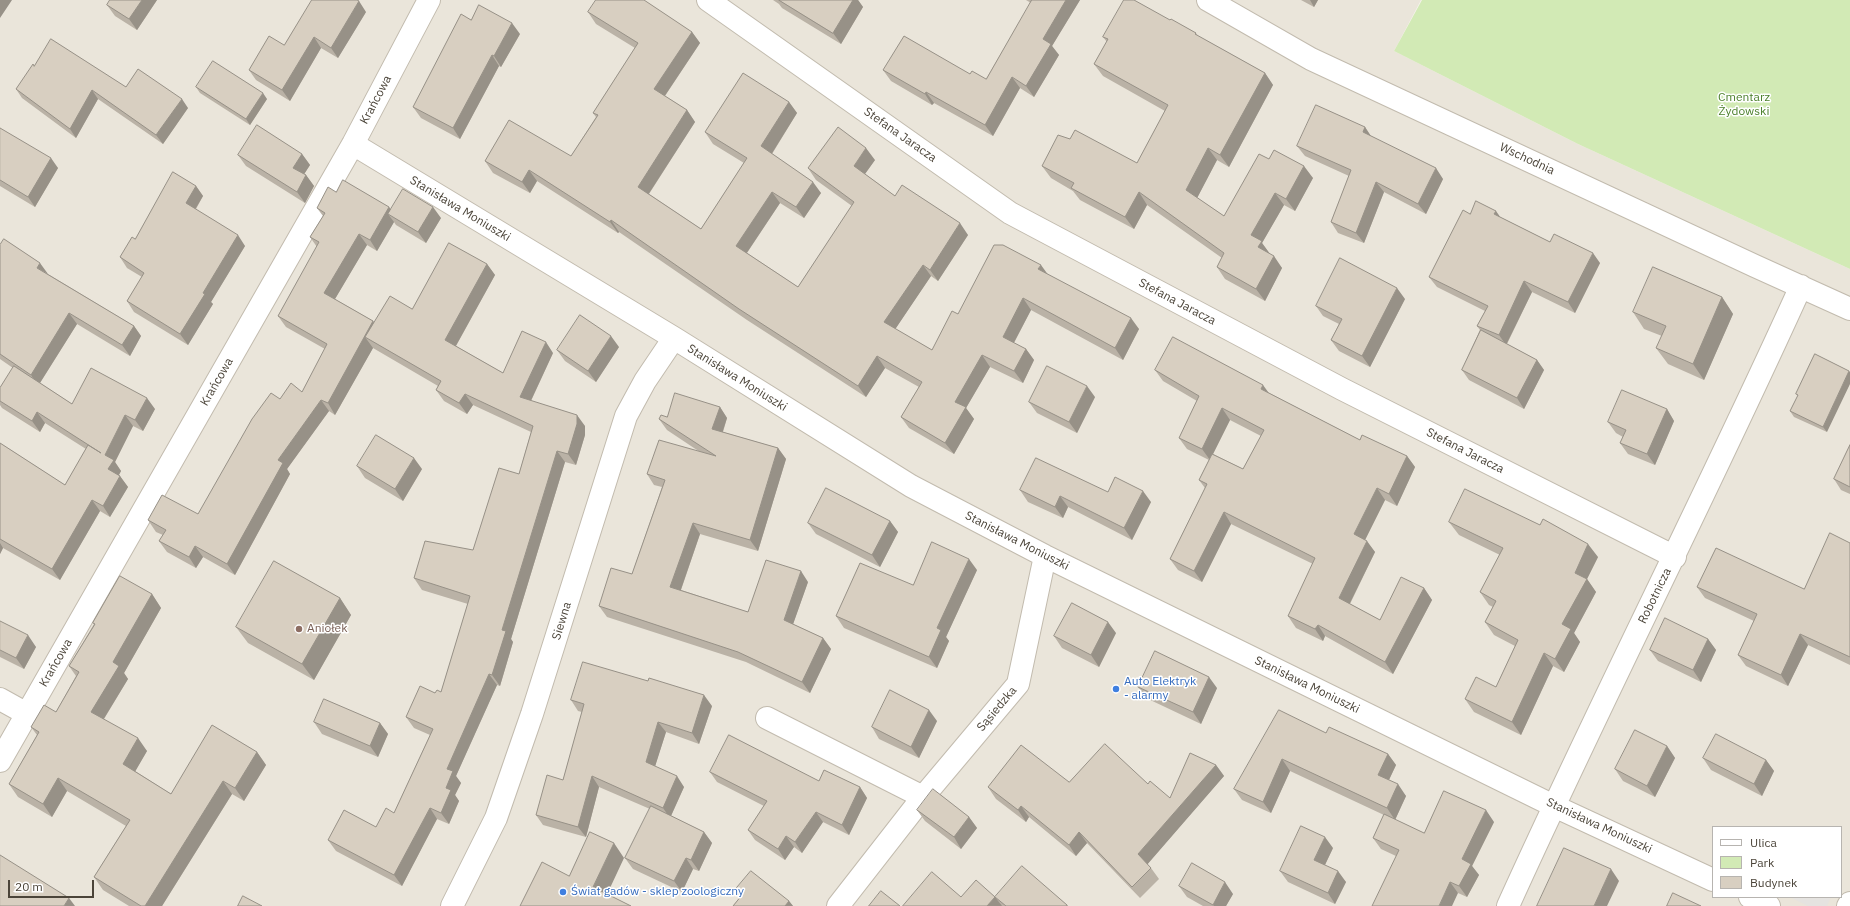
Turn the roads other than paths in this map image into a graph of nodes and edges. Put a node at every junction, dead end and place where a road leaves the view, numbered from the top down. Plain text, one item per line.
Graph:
1 (430, 0) edge
2 (708, 0) edge
3 (1208, 0) edge
4 (352, 144) junction
5 (1801, 286) junction
6 (1850, 308) edge
7 (674, 338) junction
8 (1045, 556) junction
9 (1675, 557) junction
10 (0, 699) edge
11 (27, 714) junction
12 (767, 718) dead end
13 (0, 761) edge
14 (923, 796) junction
15 (1554, 806) junction
16 (1712, 880) edge
17 (1752, 898) edge
18 (1850, 903) edge
19 (452, 906) edge
20 (838, 906) edge
21 (1508, 906) edge
22 (1769, 906) edge
23 (1848, 906) edge

1 - 4 street, Krańcowa
2 - 9 street, Stefana Jaracza
3 - 5 street, Wschodnia
4 - 7 street, Stanisława Moniuszki
4 - 11 street, Krańcowa
5 - 6 street, Wschodnia
5 - 9 street, Robotnicza
7 - 8 street, Stanisława Moniuszki
7 - 19 street, Siewna
8 - 14 street, Sąsiedzka
8 - 15 street, Stanisława Moniuszki
9 - 15 street, Robotnicza
10 - 11 street
11 - 13 street, Krańcowa
12 - 14 street
14 - 20 street, Sąsiedzka
15 - 16 street, Stanisława Moniuszki
15 - 21 street, Robotnicza
17 - 22 street
18 - 23 street

